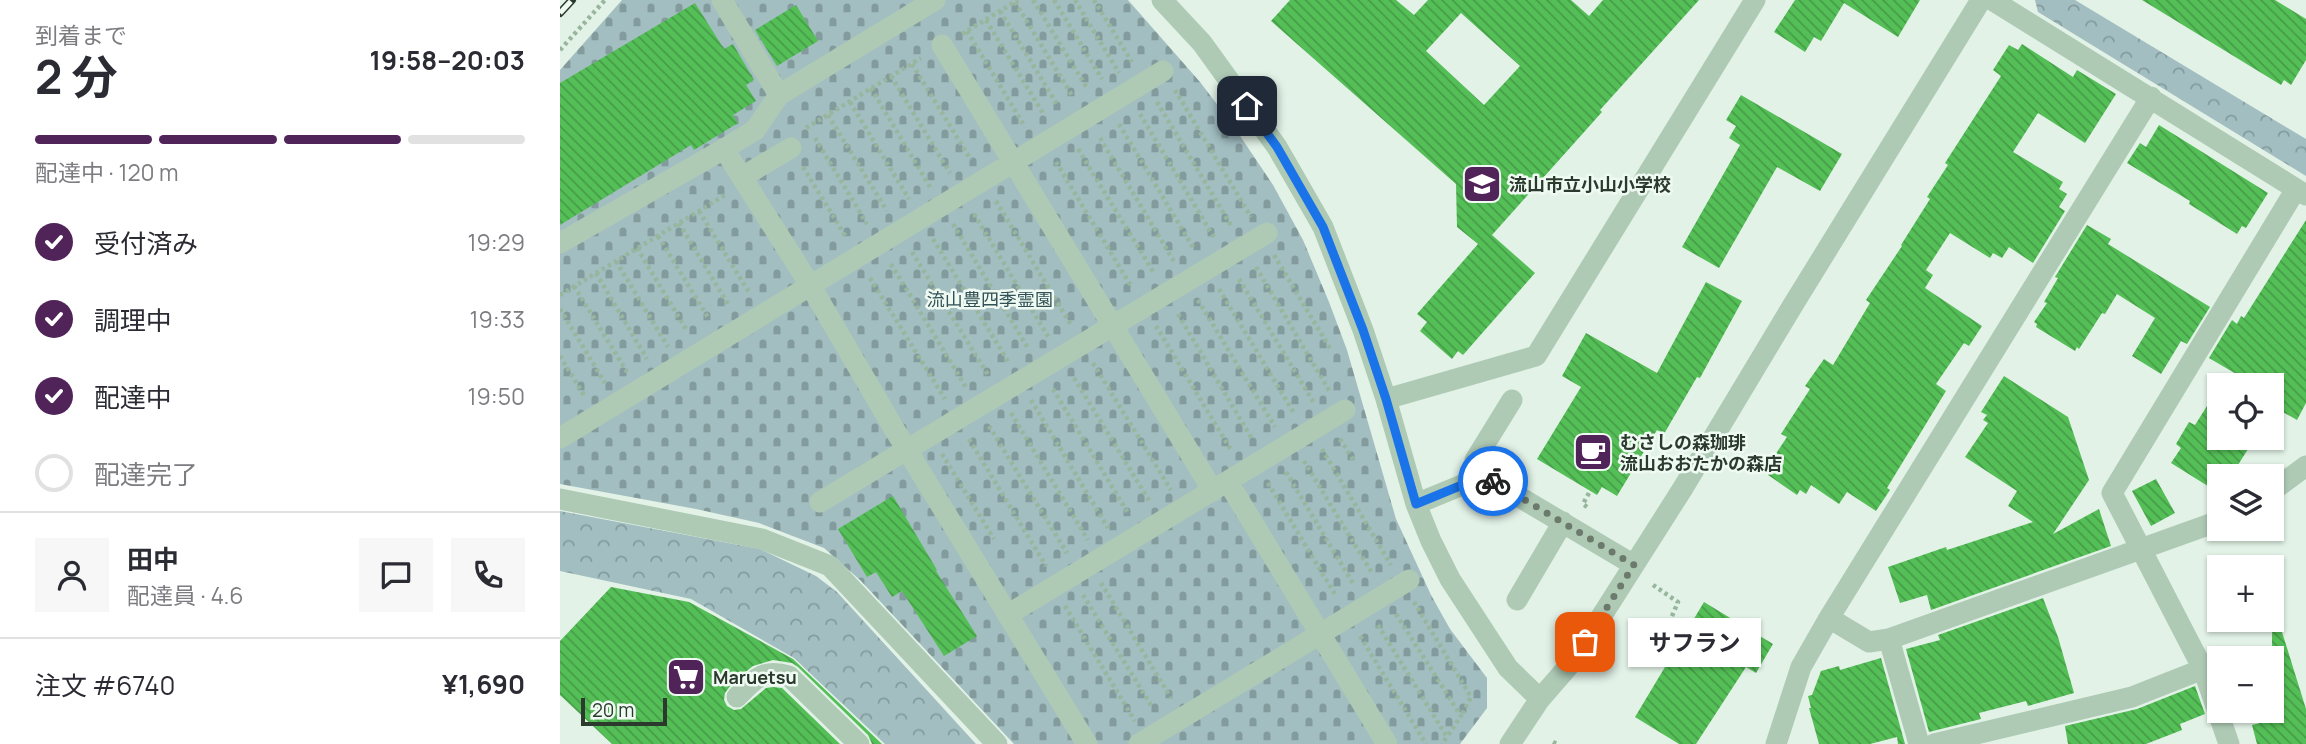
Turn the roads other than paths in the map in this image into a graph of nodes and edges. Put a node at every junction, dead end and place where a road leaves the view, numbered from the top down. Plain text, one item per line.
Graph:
1 (722, 0) edge
2 (935, 0) edge
3 (1162, 0) edge
4 (1755, 0) edge
5 (1982, 0) edge
6 (1993, 0) edge
7 (942, 45) road end
8 (1163, 71) road end
9 (779, 95) junction
10 (2151, 97) junction
11 (791, 148) road end
12 (724, 149) junction
13 (1013, 164) junction
14 (744, 180) junction
15 (2301, 192) edge
16 (1264, 234) road end
17 (560, 243) edge
18 (810, 285) junction
19 (1113, 326) junction
20 (1386, 399) junction
21 (1512, 400) dead end
22 (1344, 411) road end
23 (560, 438) edge
24 (908, 451) junction
25 (1484, 476) junction
26 (2303, 476) edge
27 (2284, 485) edge
28 (1221, 486) junction
29 (560, 499) edge
30 (820, 502) dead end
31 (1416, 504) junction
32 (1563, 522) junction
33 (2207, 525) edge
34 (2142, 548) junction
35 (1634, 565) junction
36 (1409, 580) dead end
37 (1517, 600) dead end
38 (1009, 614) junction
39 (1829, 618) junction
40 (1319, 633) junction
41 (1889, 639) junction
42 (2203, 669) junction
43 (737, 696) dead end
44 (1540, 699) junction
45 (1158, 732) edge
46 (859, 744) edge
47 (997, 744) edge
48 (1087, 744) edge
49 (1387, 744) edge
50 (1510, 744) edge
51 (1776, 744) edge
52 (1919, 744) edge
53 (1934, 744) edge
54 (2229, 744) edge

1 - 9 street
2 - 9 street
3 - 20 street
4 - 20 street
5 - 35 street
6 - 10 street
7 - 13 street
8 - 13 street
9 - 12 street
10 - 15 street
10 - 39 street
11 - 14 street
12 - 14 street
12 - 17 street
13 - 18 street
13 - 19 street
14 - 18 street
15 - 34 street
16 - 19 street
18 - 23 street
18 - 24 street
19 - 24 street
19 - 28 street
20 - 31 street
21 - 25 street
22 - 28 street
24 - 30 street
24 - 38 street
25 - 31 street
25 - 32 street
26 - 27 street
28 - 38 street
28 - 40 street
29 - 47 street
31 - 44 street
32 - 35 street
32 - 37 street
33 - 34 street
34 - 41 street
34 - 42 street
35 - 44 street
36 - 40 street
38 - 48 street
39 - 41 street
39 - 51 street
40 - 45 street
40 - 49 street
41 - 52 street
42 - 53 street
42 - 54 street
43 - 46 street
44 - 50 street

